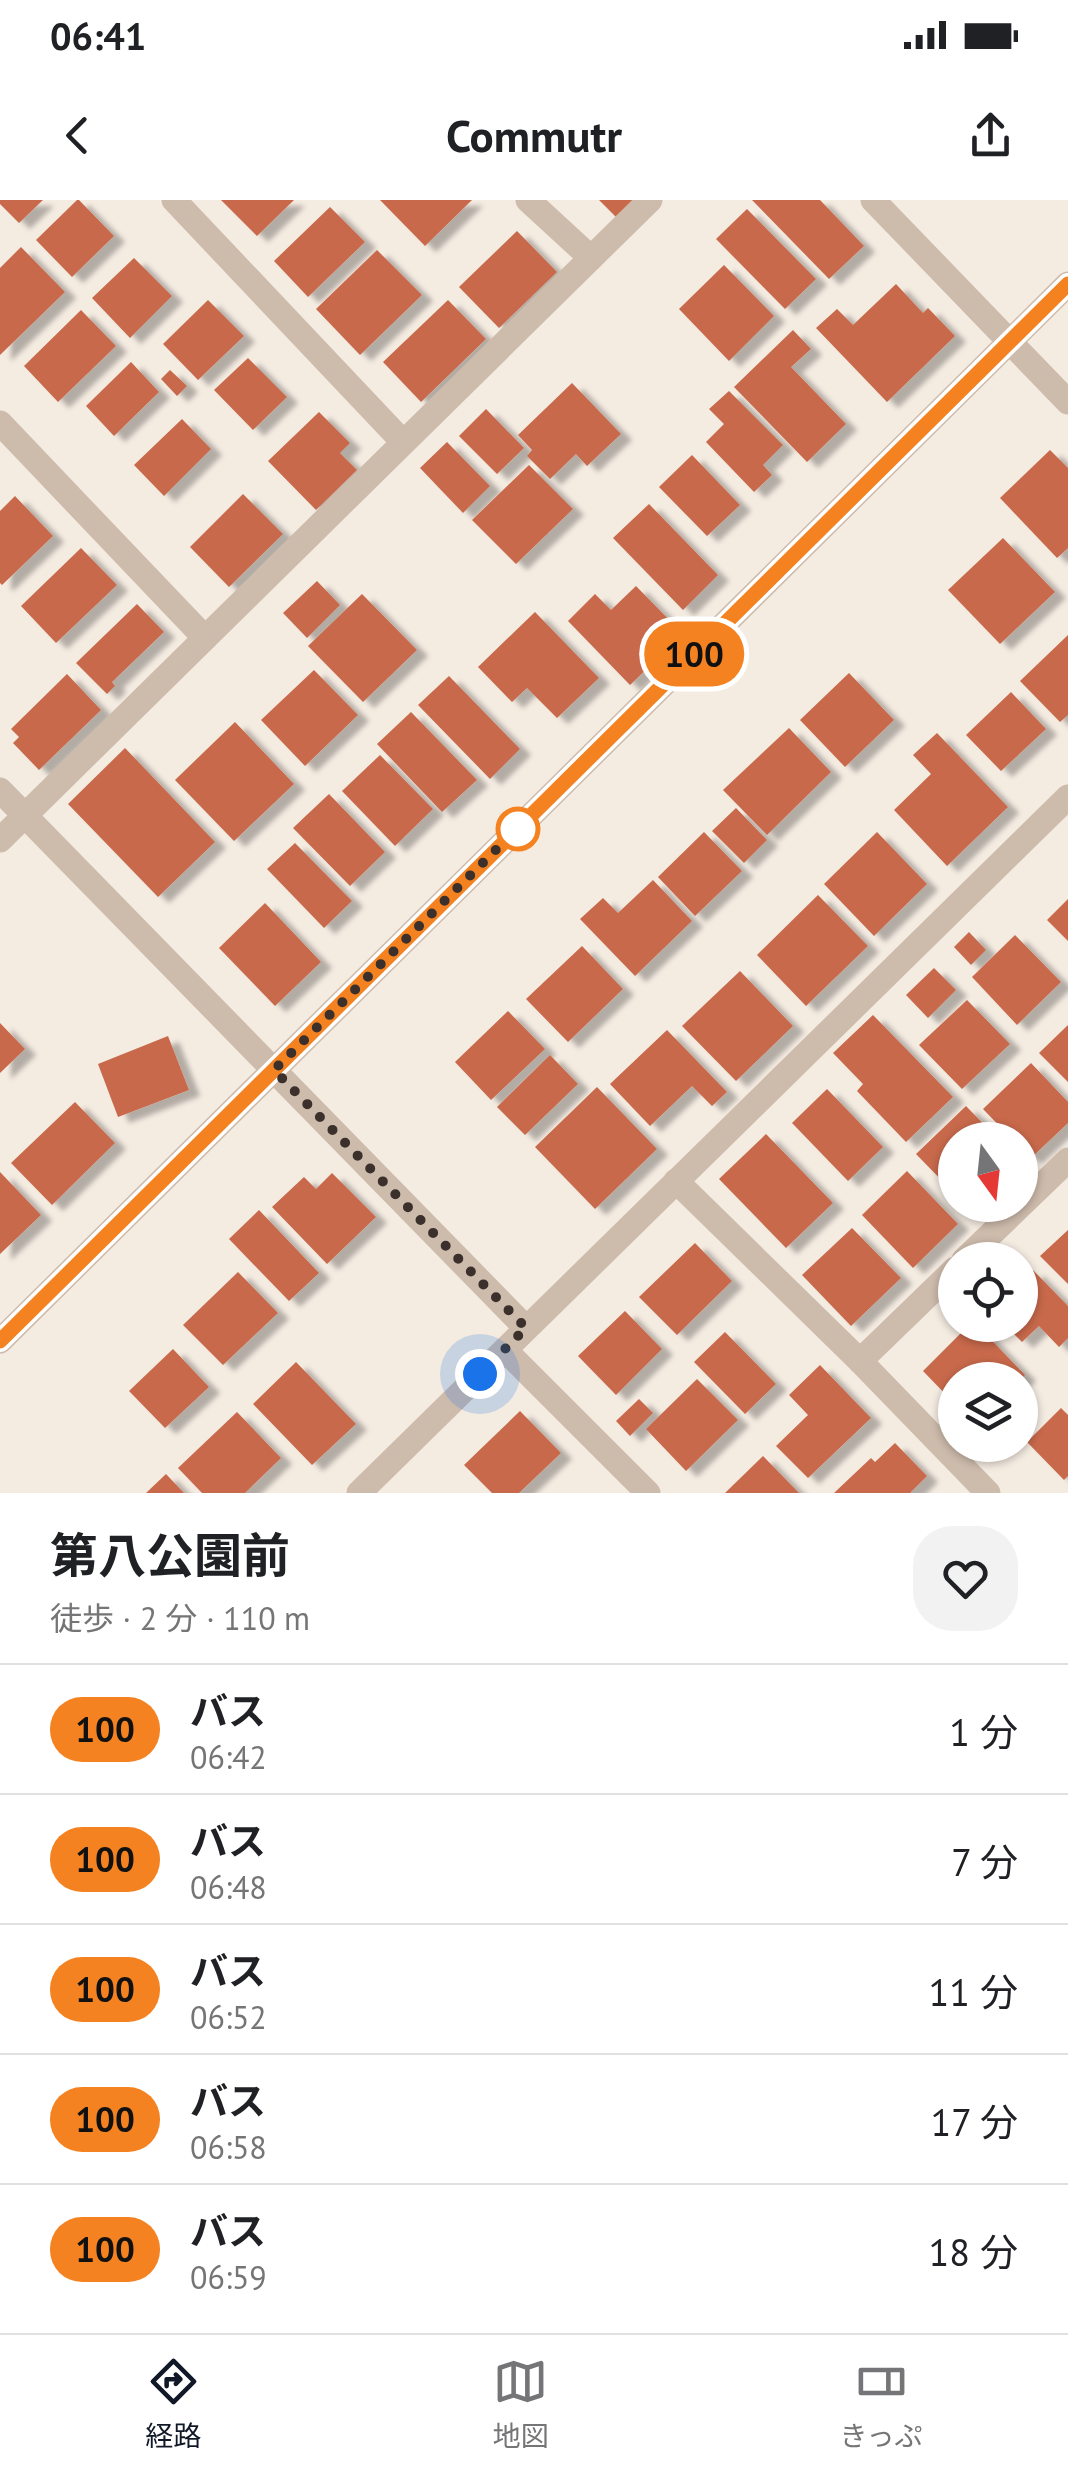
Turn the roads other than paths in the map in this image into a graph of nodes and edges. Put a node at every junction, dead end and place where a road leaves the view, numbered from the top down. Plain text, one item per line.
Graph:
1 (174, 200) edge
2 (528, 200) edge
3 (650, 200) edge
4 (873, 200) edge
5 (591, 258) junction
6 (1068, 284) edge
7 (1008, 342) junction
8 (1068, 402) edge
9 (0, 422) edge
10 (404, 442) junction
11 (205, 638) junction
12 (0, 790) edge
13 (1068, 797) edge
14 (25, 815) junction
15 (0, 840) edge
16 (274, 1070) junction
17 (1068, 1160) edge
18 (676, 1181) junction
19 (983, 1242) edge
20 (938, 1285) edge
21 (526, 1328) junction
22 (0, 1340) edge
23 (505, 1350) junction
24 (860, 1361) junction
25 (359, 1493) edge
26 (648, 1493) edge
27 (988, 1493) edge

1 - 10 street
2 - 5 street
3 - 5 street
4 - 7 street
5 - 10 street
6 - 7 street
7 - 8 street
7 - 16 street
9 - 11 street
10 - 11 street
11 - 14 street
12 - 14 street
13 - 18 street
14 - 15 street
14 - 16 street
16 - 21 street
16 - 22 street
17 - 19 street
18 - 21 street
18 - 24 street
20 - 24 street
21 - 23 street
23 - 25 street
23 - 26 street
24 - 27 street

